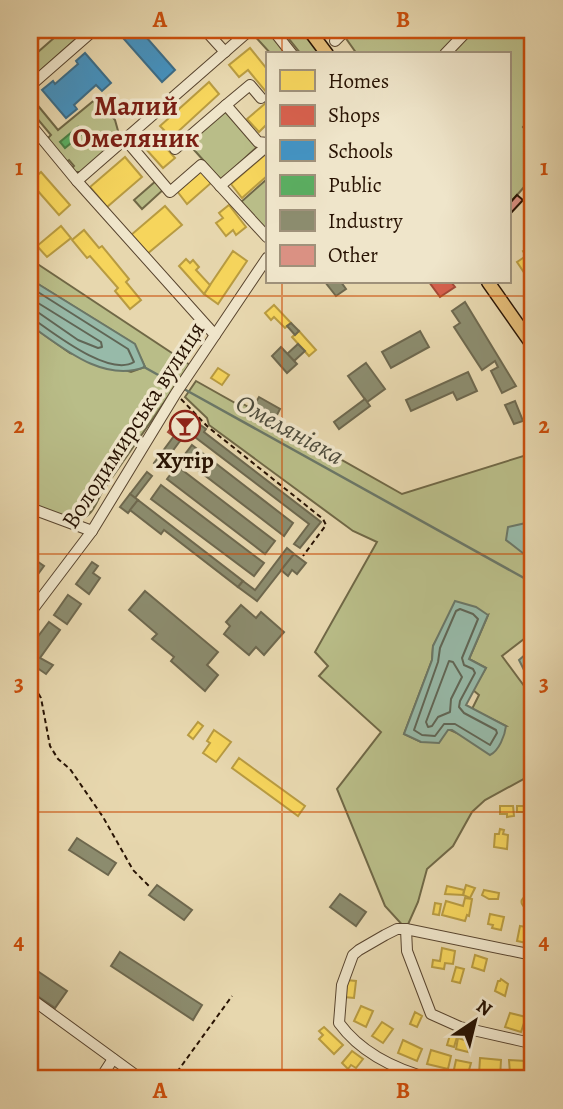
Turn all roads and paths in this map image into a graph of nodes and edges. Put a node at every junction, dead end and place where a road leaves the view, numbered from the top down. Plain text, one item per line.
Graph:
1 (94, 30) edge
2 (205, 30) edge
3 (250, 30) edge
4 (273, 30) edge
5 (309, 30) edge
6 (346, 30) edge
7 (468, 30) edge
8 (335, 41) dead end
9 (225, 52) junction
10 (290, 52) edge
11 (326, 52) edge
12 (447, 52) edge
13 (30, 86) edge
14 (261, 98) dead end
15 (226, 105) junction
16 (30, 124) edge
17 (125, 139) junction
18 (264, 144) edge
19 (175, 149) dead end
20 (77, 181) junction
21 (220, 186) junction
22 (266, 236) edge
23 (266, 259) edge
24 (489, 284) edge
25 (215, 335) junction
26 (533, 346) edge
27 (177, 391) junction
28 (30, 508) edge
29 (92, 531) junction
30 (303, 556) dead end
31 (30, 613) edge
32 (30, 679) edge
33 (149, 886) dead end
34 (401, 929) junction
35 (533, 955) edge
36 (232, 996) dead end
37 (30, 998) edge
38 (526, 1042) dead end
39 (113, 1059) junction
40 (100, 1079) edge
41 (141, 1079) edge
42 (172, 1079) edge
43 (432, 1079) edge

1 - 13 street
2 - 9 street
3 - 9 street
4 - 10 street
5 - 11 main road
6 - 8 street
7 - 12 street
9 - 17 street
14 - 15 street
15 - 18 street
15 - 19 street
16 - 20 street
17 - 20 street
17 - 21 street
18 - 21 street
20 - 25 street
21 - 22 street
23 - 25 street, Володимирська вулиця
24 - 26 main road
25 - 27 street, Володимирська вулиця
27 - 29 street, Володимирська вулиця
27 - 30 path
28 - 29 street
29 - 31 street, Володимирська вулиця
32 - 33 path
34 - 35 street
34 - 38 street
34 - 43 street
36 - 42 path
37 - 39 street
39 - 40 street
39 - 41 street

